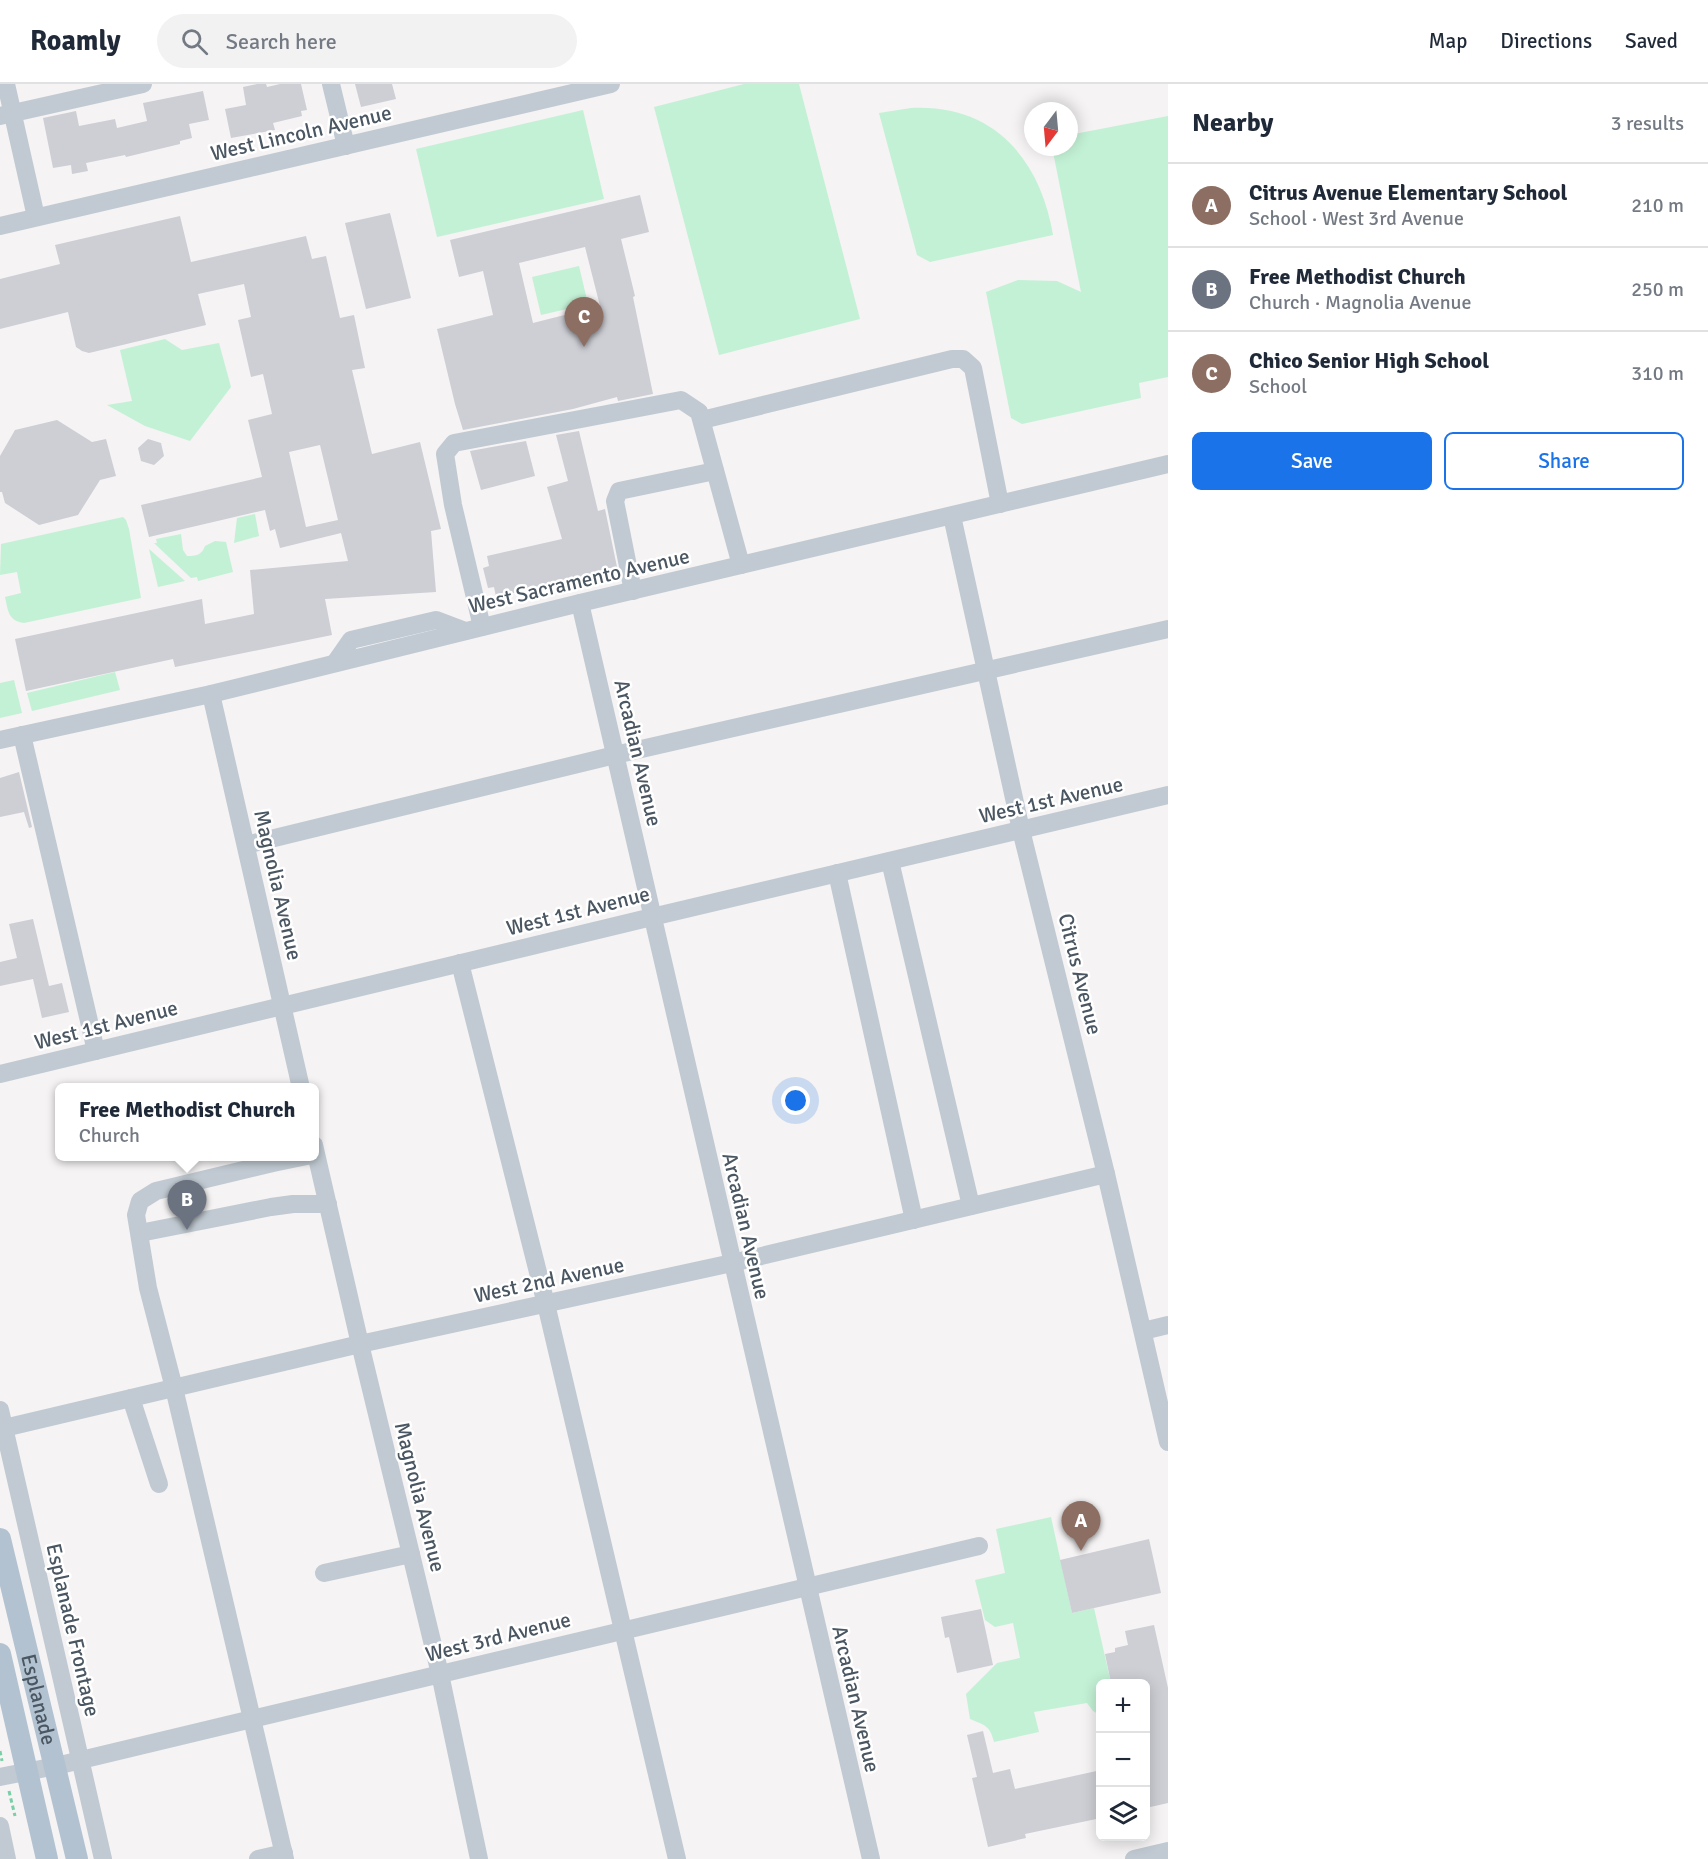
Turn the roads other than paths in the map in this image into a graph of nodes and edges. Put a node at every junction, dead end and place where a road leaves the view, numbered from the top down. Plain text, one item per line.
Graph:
1 (6, 84) edge
2 (143, 84) edge
3 (331, 84) edge
4 (611, 84) edge
5 (6, 114) edge
6 (346, 146) junction
7 (36, 217) junction
8 (0, 226) edge
9 (700, 416) junction
10 (1168, 464) edge
11 (715, 471) junction
12 (1000, 504) junction
13 (952, 516) junction
14 (741, 565) junction
15 (633, 591) junction
16 (580, 603) junction
17 (473, 629) junction
18 (1168, 629) edge
19 (986, 670) junction
20 (211, 694) junction
21 (22, 735) junction
22 (0, 740) edge
23 (615, 755) junction
24 (1168, 795) edge
25 (1021, 830) junction
26 (246, 845) junction
27 (890, 861) junction
28 (837, 873) junction
29 (652, 917) junction
30 (460, 963) junction
31 (283, 1006) junction
32 (96, 1051) junction
33 (0, 1074) edge
34 (300, 1083) edge
35 (281, 1161) edge
36 (315, 1161) edge
37 (1106, 1174) junction
38 (328, 1204) junction
39 (971, 1206) junction
40 (914, 1220) junction
41 (140, 1233) junction
42 (732, 1263) junction
43 (546, 1304) junction
44 (1168, 1326) edge
45 (1143, 1331) junction
46 (360, 1344) junction
47 (174, 1388) junction
48 (131, 1398) junction
49 (0, 1410) edge
50 (2, 1429) edge
51 (1168, 1442) edge
52 (159, 1484) dead end
53 (0, 1539) edge
54 (979, 1546) dead end
55 (411, 1554) junction
56 (324, 1573) dead end
57 (807, 1586) junction
58 (623, 1630) junction
59 (0, 1654) edge
60 (440, 1674) junction
61 (252, 1719) junction
62 (80, 1759) junction
63 (56, 1766) junction
64 (11, 1775) edge
65 (9, 1825) edge
66 (1168, 1851) edge
67 (284, 1856) edge
68 (8, 1859) edge
69 (47, 1859) edge
70 (77, 1859) edge
71 (104, 1859) edge
72 (258, 1859) edge
73 (479, 1859) edge
74 (677, 1859) edge
75 (871, 1859) edge
76 (1134, 1859) edge

1 - 5 street
2 - 5 street
3 - 6 street
4 - 6 street, West Lincoln Avenue
5 - 7 street
6 - 7 street, West Lincoln Avenue
7 - 8 street, West Lincoln Avenue
9 - 11 street
9 - 12 street
9 - 17 street
10 - 12 street, West Sacramento Avenue
11 - 14 street
11 - 15 street
12 - 13 street, West Sacramento Avenue
13 - 14 street, West Sacramento Avenue
13 - 19 street, Citrus Avenue
14 - 15 street, West Sacramento Avenue
15 - 16 street, West Sacramento Avenue
16 - 17 street, West Sacramento Avenue
16 - 23 street, Arcadian Avenue
17 - 20 street, West Sacramento Avenue
18 - 19 street
19 - 23 street
19 - 25 street, Citrus Avenue
20 - 21 street, West Sacramento Avenue
20 - 26 street, Magnolia Avenue
21 - 22 street, West Sacramento Avenue
21 - 32 street
23 - 26 street
23 - 29 street, Arcadian Avenue
24 - 25 street, West 1st Avenue
25 - 27 street, West 1st Avenue
25 - 37 street, Citrus Avenue
26 - 31 street, Magnolia Avenue
27 - 28 street, West 1st Avenue
27 - 39 street
28 - 29 street, West 1st Avenue
28 - 40 street
29 - 30 street, West 1st Avenue
29 - 42 street, Arcadian Avenue
30 - 31 street, West 1st Avenue
30 - 43 street
31 - 32 street, West 1st Avenue
31 - 34 street, Magnolia Avenue
32 - 33 street, West 1st Avenue
35 - 41 street
36 - 38 street, Magnolia Avenue
37 - 39 street, West 2nd Avenue
37 - 45 street, Citrus Avenue
38 - 41 street
38 - 46 street, Magnolia Avenue
39 - 40 street, West 2nd Avenue
40 - 42 street, West 2nd Avenue
41 - 47 street
42 - 43 street, West 2nd Avenue
42 - 57 street, Arcadian Avenue
43 - 46 street, West 2nd Avenue
43 - 58 street
44 - 45 street
45 - 51 street, Citrus Avenue
46 - 47 street, West 2nd Avenue
46 - 55 street, Magnolia Avenue
47 - 48 street, West 2nd Avenue
47 - 61 street
48 - 50 street, West 2nd Avenue
48 - 52 street
49 - 50 street, Esplanade Frontage
50 - 62 street, Esplanade Frontage
53 - 63 main road, Esplanade
54 - 57 street, West 3rd Avenue
55 - 56 street
55 - 60 street, Magnolia Avenue
57 - 58 street, West 3rd Avenue
57 - 75 street, Arcadian Avenue
58 - 60 street, West 3rd Avenue
58 - 74 street
59 - 64 main road, Esplanade
60 - 61 street, West 3rd Avenue
60 - 73 street, Magnolia Avenue
61 - 62 street, West 3rd Avenue
61 - 67 street
62 - 63 street, West 3rd Avenue
62 - 71 street, Esplanade Frontage
63 - 64 street, West 3rd Avenue
63 - 70 main road, Esplanade
64 - 69 main road, Esplanade
65 - 68 street
66 - 76 street
67 - 72 street

